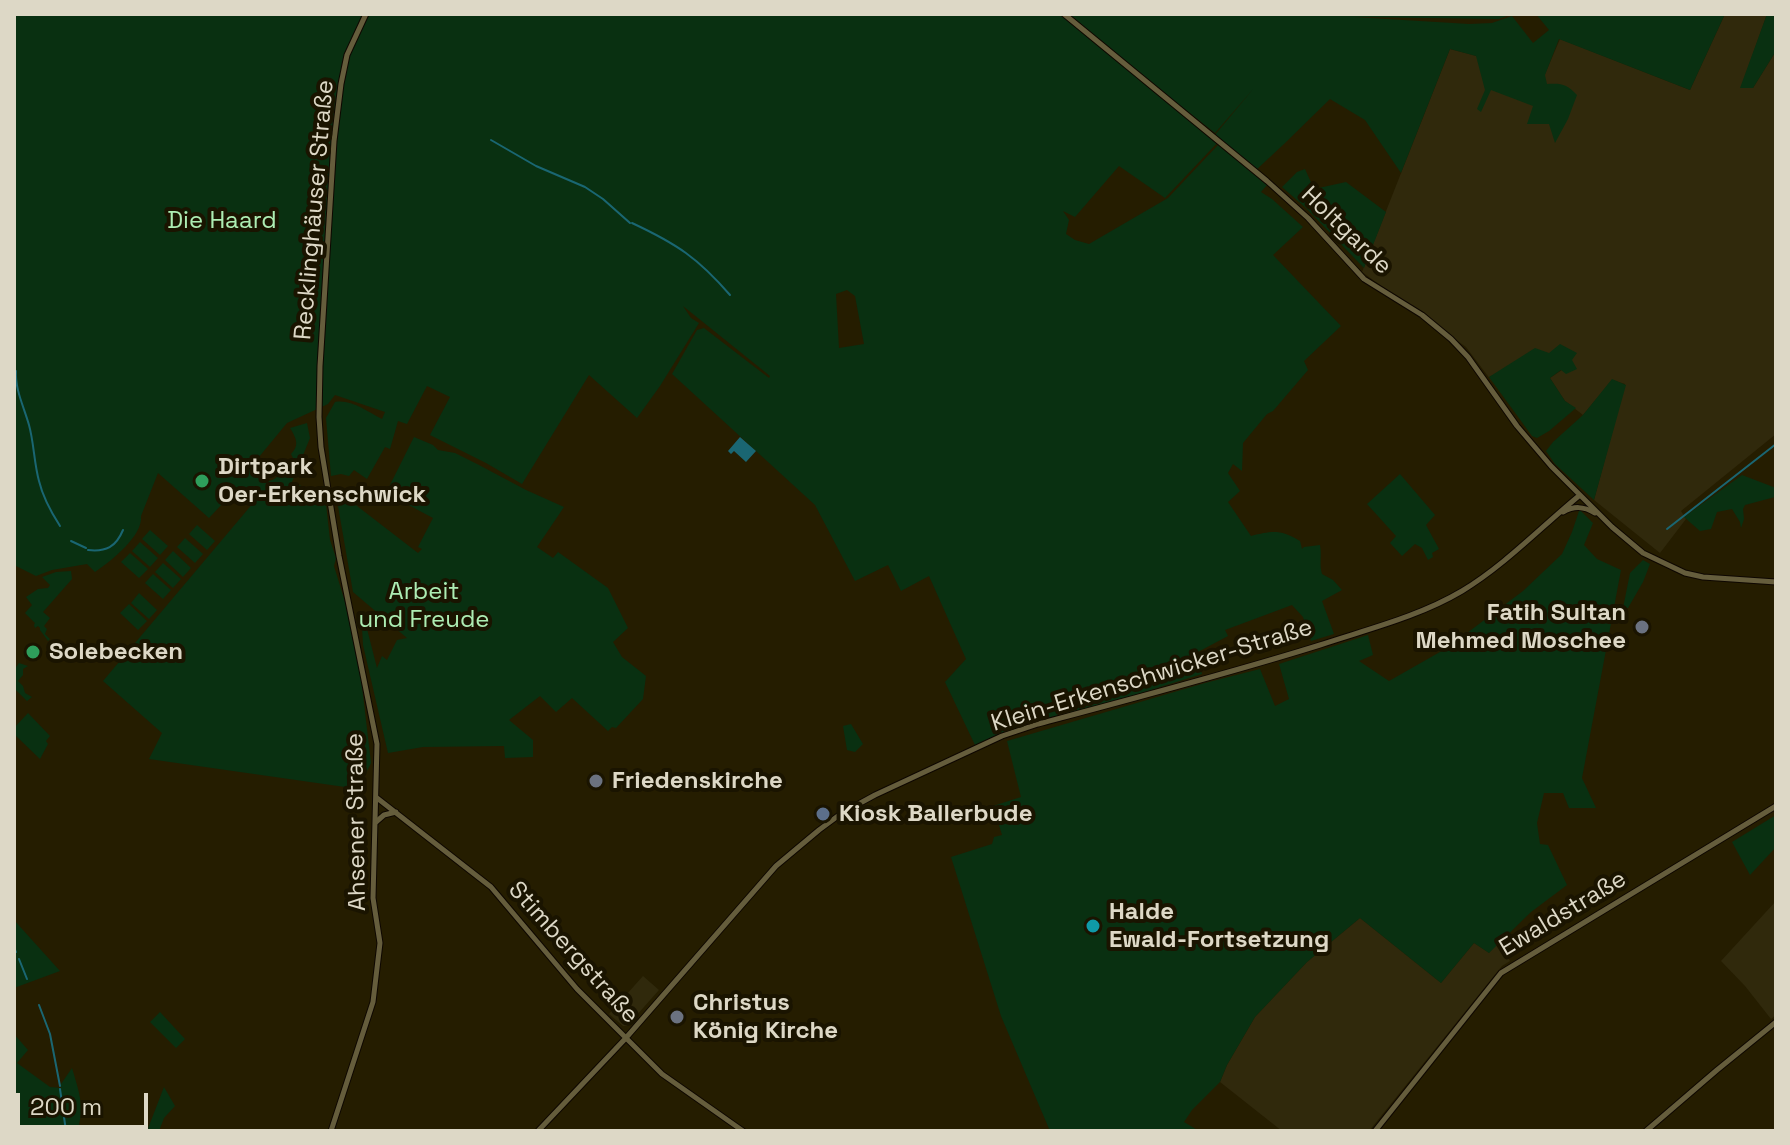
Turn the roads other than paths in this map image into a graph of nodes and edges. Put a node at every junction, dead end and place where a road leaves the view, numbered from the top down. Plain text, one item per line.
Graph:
1 (366, 14) edge
2 (1064, 14) edge
3 (320, 366) joint
4 (1582, 497) junction
5 (1570, 508) junction
6 (1558, 515) junction
7 (1602, 517) junction
8 (1776, 582) edge
9 (377, 798) junction
10 (1776, 806) edge
11 (396, 812) junction
12 (376, 822) junction
13 (1776, 1022) edge
14 (625, 1039) junction
15 (331, 1131) edge
16 (538, 1131) edge
17 (743, 1131) edge
18 (1375, 1131) edge
19 (1646, 1131) edge

1 - 3 street, Recklinghäuser Straße
2 - 4 street, Holtgarde
3 - 9 street, Ahsener Straße
4 - 5 street, Klein-Erkenschwicker-Straße
4 - 6 street, Klein-Erkenschwicker-Straße
4 - 7 street, Holtgarde
5 - 6 street, Klein-Erkenschwicker-Straße
5 - 7 street
6 - 14 street, Klein-Erkenschwicker-Straße
7 - 8 street, Holtgarde
9 - 11 street, Stimbergstraße
9 - 12 street, Ahsener Straße
10 - 18 street, Ewaldstraße
11 - 12 street
11 - 14 street, Stimbergstraße
12 - 15 street, Ahsener Straße
13 - 19 street
14 - 16 street, Klein-Erkenschwicker-Straße
14 - 17 street, Stimbergstraße

